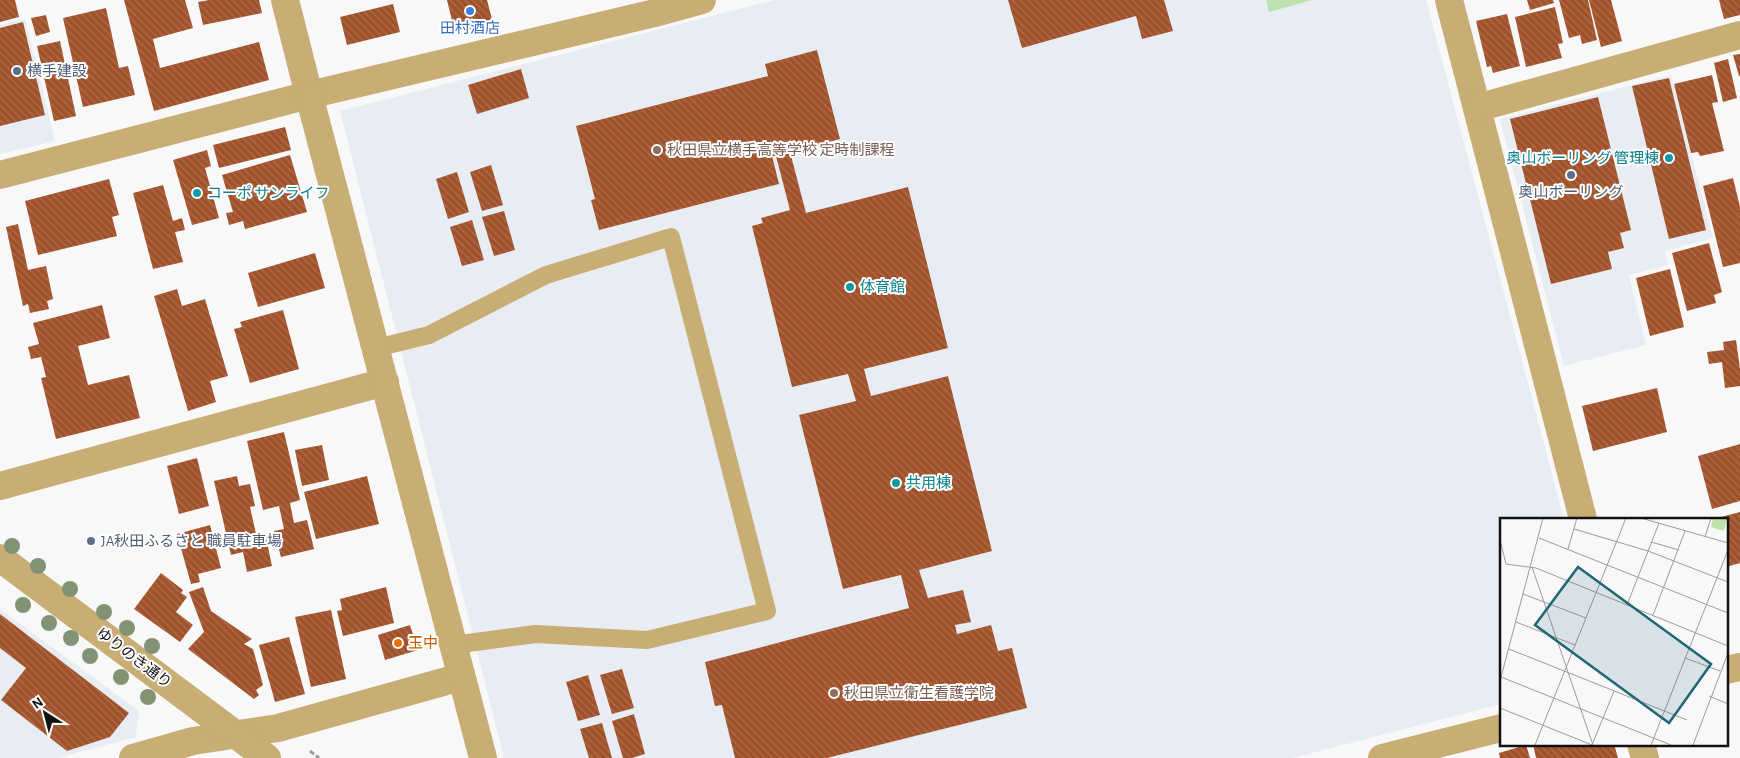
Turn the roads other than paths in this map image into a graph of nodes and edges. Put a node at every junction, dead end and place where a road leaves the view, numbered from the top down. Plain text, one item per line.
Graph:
1 (285, 0) edge
2 (702, 0) edge
3 (1449, 0) edge
4 (654, 6) edge
5 (1740, 35) edge
6 (309, 95) junction
7 (1477, 108) junction
8 (0, 176) edge
9 (376, 348) junction
10 (385, 382) junction
11 (0, 486) edge
12 (1583, 518) edge
13 (0, 558) edge
14 (453, 645) junction
15 (461, 677) junction
16 (1500, 728) edge
17 (237, 735) junction
18 (133, 758) edge
19 (267, 758) edge
20 (483, 758) edge
21 (1382, 758) edge

1 - 6 street
2 - 4 street
3 - 7 street
4 - 6 street
5 - 7 street
6 - 8 street
6 - 9 street
7 - 12 street
9 - 10 street
9 - 14 lane
10 - 11 street
10 - 14 street
13 - 17 street, ゆりのき通り
14 - 15 street
15 - 17 street
15 - 20 street
16 - 21 street
17 - 18 street
17 - 19 street, ゆりのき通り

